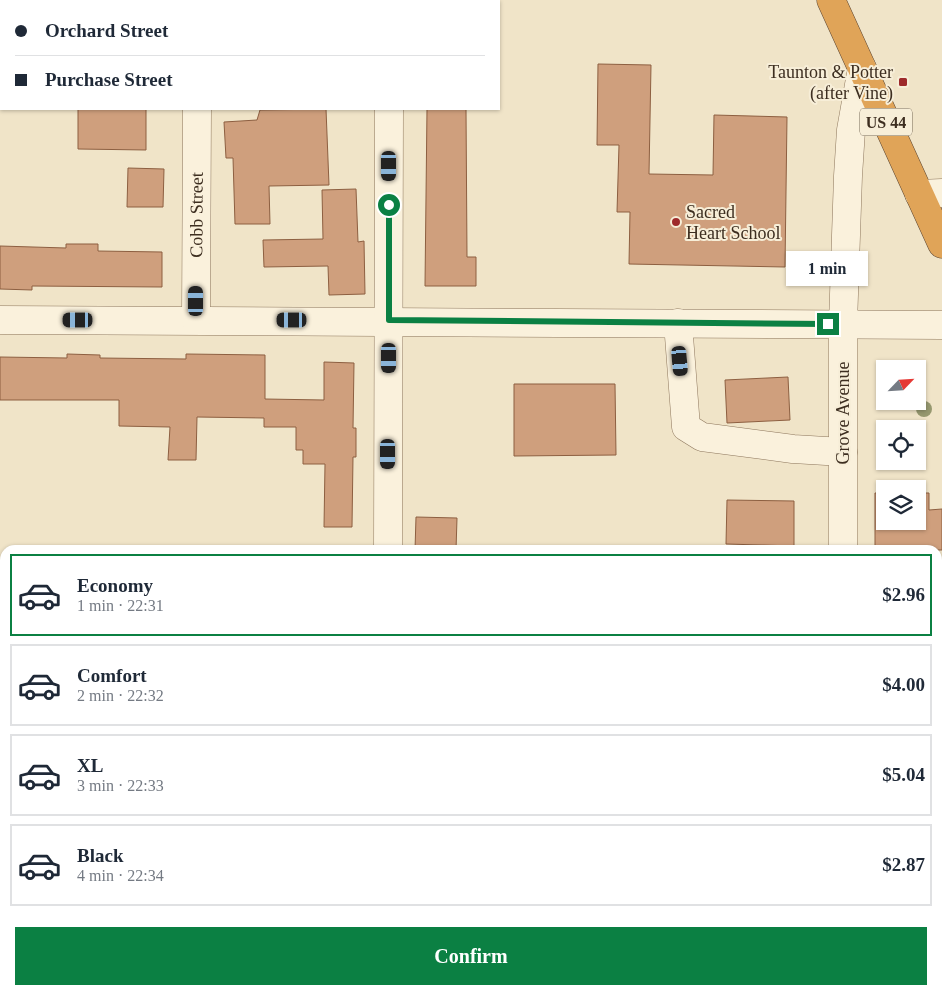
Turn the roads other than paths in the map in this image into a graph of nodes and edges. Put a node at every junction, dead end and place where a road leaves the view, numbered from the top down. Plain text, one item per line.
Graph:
1 (831, 0) edge
2 (862, 68) junction
3 (197, 110) edge
4 (390, 110) edge
5 (931, 194) edge
6 (942, 244) edge
7 (0, 320) edge
8 (196, 320) junction
9 (389, 320) junction
10 (678, 322) junction
11 (843, 324) junction
12 (942, 324) edge
13 (843, 452) junction
14 (388, 545) edge
15 (843, 545) edge

1 - 2 highway, US 44
2 - 5 highway, US 44
2 - 11 street, Grove Avenue
3 - 8 street, Cobb Street
4 - 9 street
5 - 6 highway, US 44
7 - 8 street
8 - 9 street
9 - 10 street
9 - 14 street
10 - 11 street
10 - 13 street
11 - 12 street
11 - 13 street, Grove Avenue
13 - 15 street, Grove Avenue

